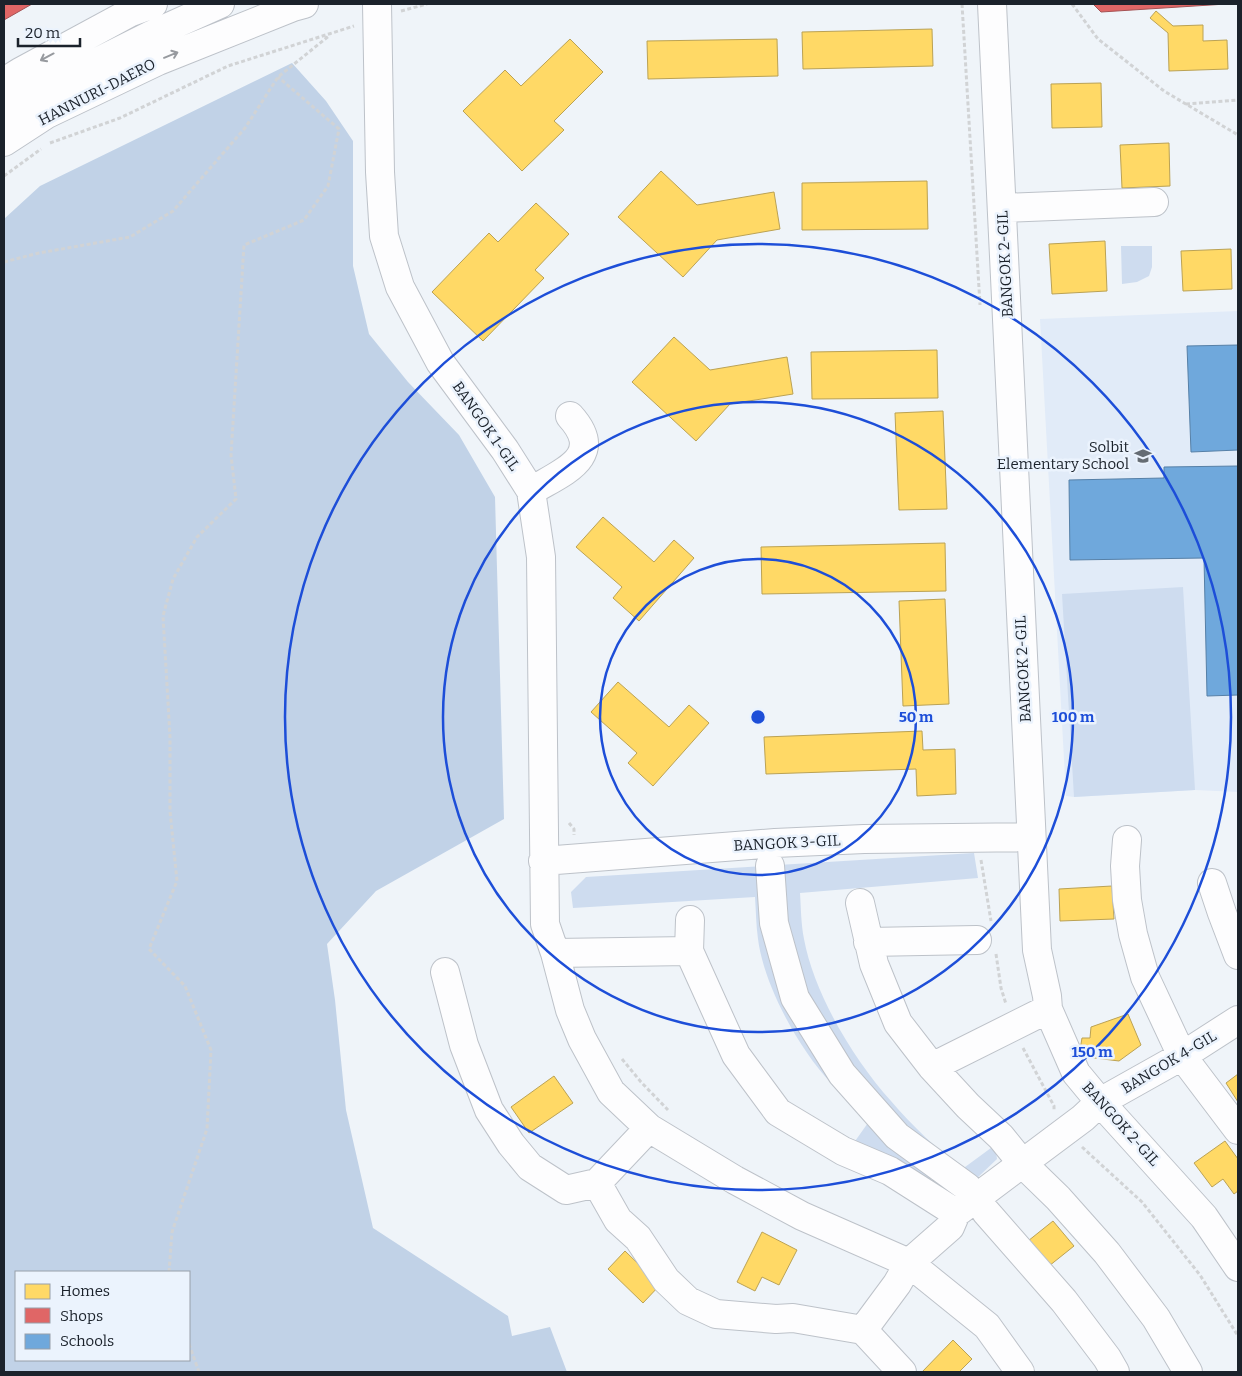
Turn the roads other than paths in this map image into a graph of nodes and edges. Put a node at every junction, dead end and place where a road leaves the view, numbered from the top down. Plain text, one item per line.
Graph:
1 (153, 4) edge
2 (220, 4) edge
3 (304, 4) edge
4 (992, 4) edge
5 (376, 11) edge
6 (4, 82) edge
7 (4, 111) edge
8 (4, 142) edge
9 (1154, 202) dead end
10 (1002, 208) junction
11 (570, 416) dead end
12 (531, 491) junction
13 (1031, 837) junction
14 (1127, 840) dead end
15 (543, 862) junction
16 (770, 866) dead end
17 (1212, 883) dead end
18 (860, 903) dead end
19 (690, 920) dead end
20 (977, 940) dead end
21 (868, 942) junction
22 (689, 950) junction
23 (555, 953) junction
24 (1238, 955) edge
25 (445, 972) dead end
26 (1048, 1009) junction
27 (1238, 1020) edge
28 (1182, 1056) junction
29 (932, 1067) junction
30 (1100, 1102) junction
31 (649, 1128) junction
32 (1238, 1130) edge
33 (1022, 1163) junction
34 (597, 1183) junction
35 (967, 1187) dead end
36 (986, 1212) dead end
37 (956, 1213) junction
38 (909, 1263) junction
39 (1238, 1267) edge
40 (862, 1330) junction
41 (902, 1372) edge
42 (1020, 1372) edge
43 (1115, 1372) edge
44 (1188, 1372) edge

1 -> 6 street
2 - 7 street
8 -> 3 street, HANNURI-DAERO
4 - 10 street, BANGOK 2-GIL
5 - 12 street, BANGOK 1-GIL
9 - 10 street
10 - 13 street, BANGOK 2-GIL
11 - 12 street
12 - 15 street, BANGOK 1-GIL
13 - 15 street, BANGOK 3-GIL
13 - 26 street, BANGOK 2-GIL
14 - 28 street
15 - 23 street, BANGOK 1-GIL
16 - 35 street
17 - 24 street
18 - 21 street
19 - 22 street
20 - 21 street
21 - 29 street
22 - 23 street
22 - 37 street
23 - 31 street, BANGOK 1-GIL
25 - 34 street
26 - 29 street
26 - 30 street, BANGOK 2-GIL
27 - 28 street, BANGOK 4-GIL
28 - 30 street, BANGOK 4-GIL
28 - 32 street
29 - 33 street
30 - 33 street, BANGOK 4-GIL
30 - 39 street, BANGOK 2-GIL
31 - 34 street
31 - 38 street, BANGOK 1-GIL
33 - 37 street, BANGOK 4-GIL
33 - 44 street
34 - 40 street
36 - 43 street
37 - 38 street, BANGOK 4-GIL
38 - 40 street, BANGOK 4-GIL
38 - 42 street, BANGOK 1-GIL
40 - 41 street

